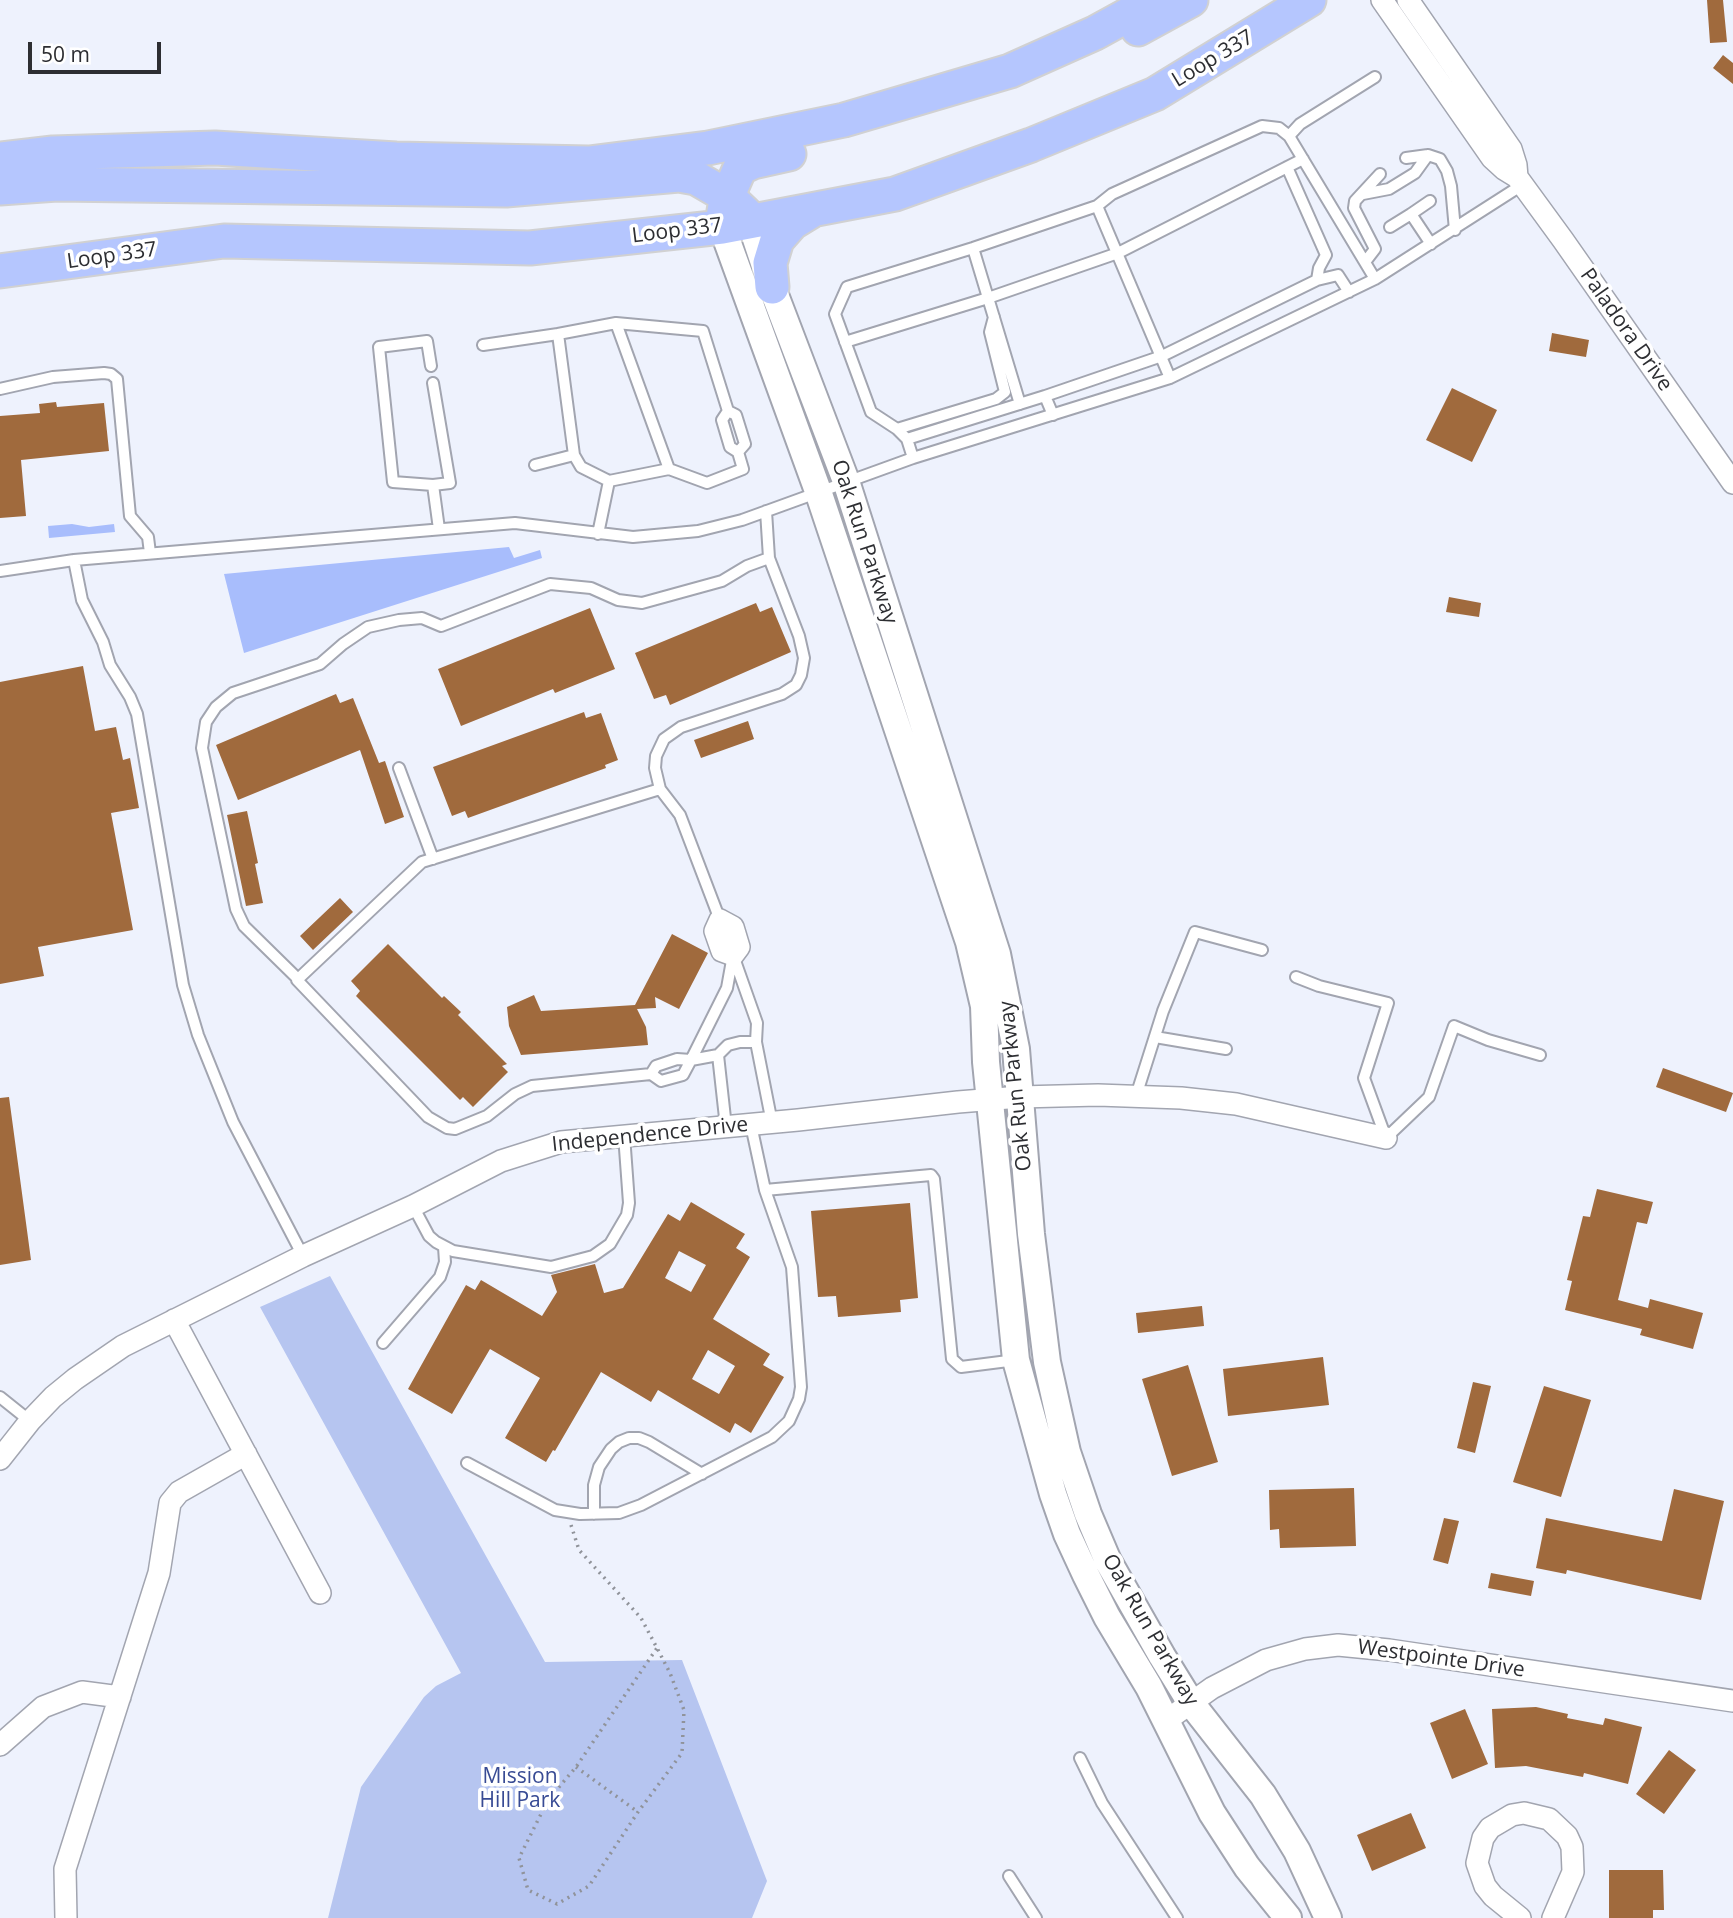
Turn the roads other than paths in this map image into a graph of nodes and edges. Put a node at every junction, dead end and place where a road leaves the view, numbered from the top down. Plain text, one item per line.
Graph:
1 (1156, 0) edge
2 (1191, 0) edge
3 (1309, 0) edge
4 (1382, 0) edge
5 (1408, 0) edge
6 (1375, 77) dead end
7 (1289, 136) junction
8 (0, 148) edge
9 (53, 153) junction
10 (1428, 155) junction
11 (1406, 158) dead end
12 (0, 159) edge
13 (1303, 159) junction
14 (1287, 167) junction
15 (1380, 174) dead end
16 (1519, 181) junction
17 (0, 188) edge
18 (1363, 194) junction
19 (1430, 201) dead end
20 (1097, 206) junction
21 (815, 209) junction
22 (1410, 214) junction
23 (733, 215) junction
24 (1390, 227) dead end
25 (1455, 230) junction
26 (1432, 244) junction
27 (974, 248) junction
28 (1118, 253) junction
29 (1365, 262) junction
30 (0, 271) edge
31 (1376, 279) junction
32 (1317, 280) junction
33 (772, 287) junction
34 (1349, 292) junction
35 (988, 298) junction
36 (994, 317) junction
37 (616, 323) junction
38 (558, 334) junction
39 (845, 342) junction
40 (483, 345) dead end
41 (1162, 356) junction
42 (431, 366) dead end
43 (1170, 378) junction
44 (433, 383) dead end
45 (0, 389) edge
46 (1045, 396) junction
47 (1020, 404) junction
48 (1053, 415) junction
49 (897, 429) junction
50 (906, 439) junction
51 (575, 455) junction
52 (913, 458) junction
53 (535, 465) dead end
54 (669, 469) junction
55 (609, 481) junction
56 (846, 481) junction
57 (1733, 483) edge
58 (433, 485) junction
59 (818, 491) junction
60 (766, 511) junction
61 (439, 529) junction
62 (598, 534) junction
63 (149, 553) junction
64 (769, 558) junction
65 (74, 559) junction
66 (0, 571) edge
67 (399, 768) dead end
68 (660, 789) junction
69 (433, 859) junction
70 (720, 920) joint
71 (1262, 950) dead end
72 (733, 955) junction
73 (1296, 977) dead end
74 (298, 979) junction
75 (1155, 1037) junction
76 (756, 1042) junction
77 (1226, 1049) dead end
78 (718, 1055) junction
79 (1540, 1055) dead end
80 (691, 1060) junction
81 (651, 1074) junction
82 (1136, 1096) junction
83 (1020, 1097) junction
84 (990, 1100) junction
85 (761, 1124) junction
86 (726, 1127) junction
87 (624, 1135) junction
88 (1386, 1138) junction
89 (765, 1190) junction
90 (413, 1206) junction
91 (444, 1247) junction
92 (303, 1256) junction
93 (174, 1320) junction
94 (383, 1343) dead end
95 (1016, 1360) junction
96 (0, 1397) edge
97 (30, 1421) junction
98 (246, 1454) junction
99 (0, 1459) edge
100 (467, 1463) dead end
101 (702, 1474) junction
102 (594, 1514) junction
103 (320, 1593) dead end
104 (120, 1697) junction
105 (1733, 1701) edge
106 (1191, 1703) junction
107 (1167, 1720) junction
108 (0, 1745) edge
109 (1080, 1758) dead end
110 (1009, 1876) dead end
111 (66, 1918) edge
112 (1036, 1918) edge
113 (1177, 1918) edge
114 (1288, 1918) edge
115 (1328, 1918) edge
116 (1520, 1918) edge
117 (1553, 1918) edge

1 - 9 main road
2 - 23 main road
3 - 21 main road, Loop 337
4 - 16 street, Paladora Drive
5 - 16 street, Paladora Drive
6 - 7 lane
7 - 13 lane
7 - 20 lane
8 - 9 main road
9 - 12 main road
10 - 11 lane
10 - 18 lane
10 - 25 lane
13 - 14 lane
13 - 29 lane
14 - 28 lane
14 - 32 lane
15 - 18 lane
16 - 25 lane
16 - 57 street, Paladora Drive
17 - 23 main road
18 - 29 lane
19 - 22 lane
20 - 27 lane
20 - 28 lane
21 - 23 main road, Loop 337
21 - 33 main road
22 - 24 lane
22 - 26 lane
23 - 30 main road, Loop 337
23 - 33 street, Oak Run Parkway
23 - 59 street, Oak Run Parkway
25 - 26 lane
26 - 31 lane
27 - 35 lane
27 - 39 lane
28 - 35 lane
28 - 41 lane
29 - 31 lane
31 - 34 lane
32 - 34 lane
32 - 41 lane
33 - 56 street, Oak Run Parkway
34 - 43 lane
35 - 36 lane
35 - 39 lane
36 - 47 lane
36 - 49 lane
37 - 38 lane
37 - 54 lane
37 - 54 lane
38 - 40 lane
38 - 51 lane
39 - 49 lane
41 - 43 lane
41 - 46 lane
42 - 58 lane
43 - 48 lane
44 - 58 lane
45 - 63 lane
46 - 47 lane
46 - 48 lane
47 - 50 lane
48 - 52 lane
49 - 50 lane
50 - 52 lane
51 - 53 lane
51 - 55 lane
52 - 56 lane
54 - 55 lane
55 - 62 lane
56 - 59 lane
56 - 83 street, Oak Run Parkway
58 - 61 lane
59 - 60 lane
59 - 84 street, Oak Run Parkway
60 - 62 lane
60 - 64 lane
61 - 62 lane
61 - 63 lane
63 - 65 lane
64 - 68 lane
64 - 74 lane
65 - 66 lane
65 - 92 lane
67 - 69 lane
68 - 69 lane
68 - 70 lane
69 - 74 lane
70 - 72 street
71 - 75 lane
72 - 76 lane
72 - 80 lane
73 - 88 lane
74 - 81 lane
75 - 77 lane
75 - 82 lane
76 - 78 lane
76 - 85 lane
78 - 80 lane
78 - 86 lane
79 - 88 lane
80 - 81 lane
80 - 81 lane
82 - 83 street, Independence Drive
82 - 88 street, Independence Drive
83 - 84 street, Independence Drive
83 - 106 street, Oak Run Parkway
84 - 85 street, Independence Drive
84 - 95 street, Oak Run Parkway
85 - 86 street, Independence Drive
85 - 89 lane
86 - 87 street, Independence Drive
87 - 90 street, Independence Drive
87 - 91 lane
89 - 95 lane
89 - 101 lane
90 - 91 lane
90 - 92 street, Independence Drive
91 - 94 lane
92 - 93 street, Independence Drive
93 - 97 street, Independence Drive
93 - 98 street
95 - 107 street, Oak Run Parkway
96 - 97 lane
97 - 99 street, Independence Drive
98 - 103 street
98 - 104 street
100 - 102 lane
101 - 102 lane
101 - 102 lane
104 - 108 street
104 - 111 street
105 - 106 street, Westpointe Drive
106 - 107 street, Westpointe Drive
106 - 115 street, Oak Run Parkway
107 - 114 street, Oak Run Parkway
109 - 113 lane
110 - 112 lane
116 - 117 street

